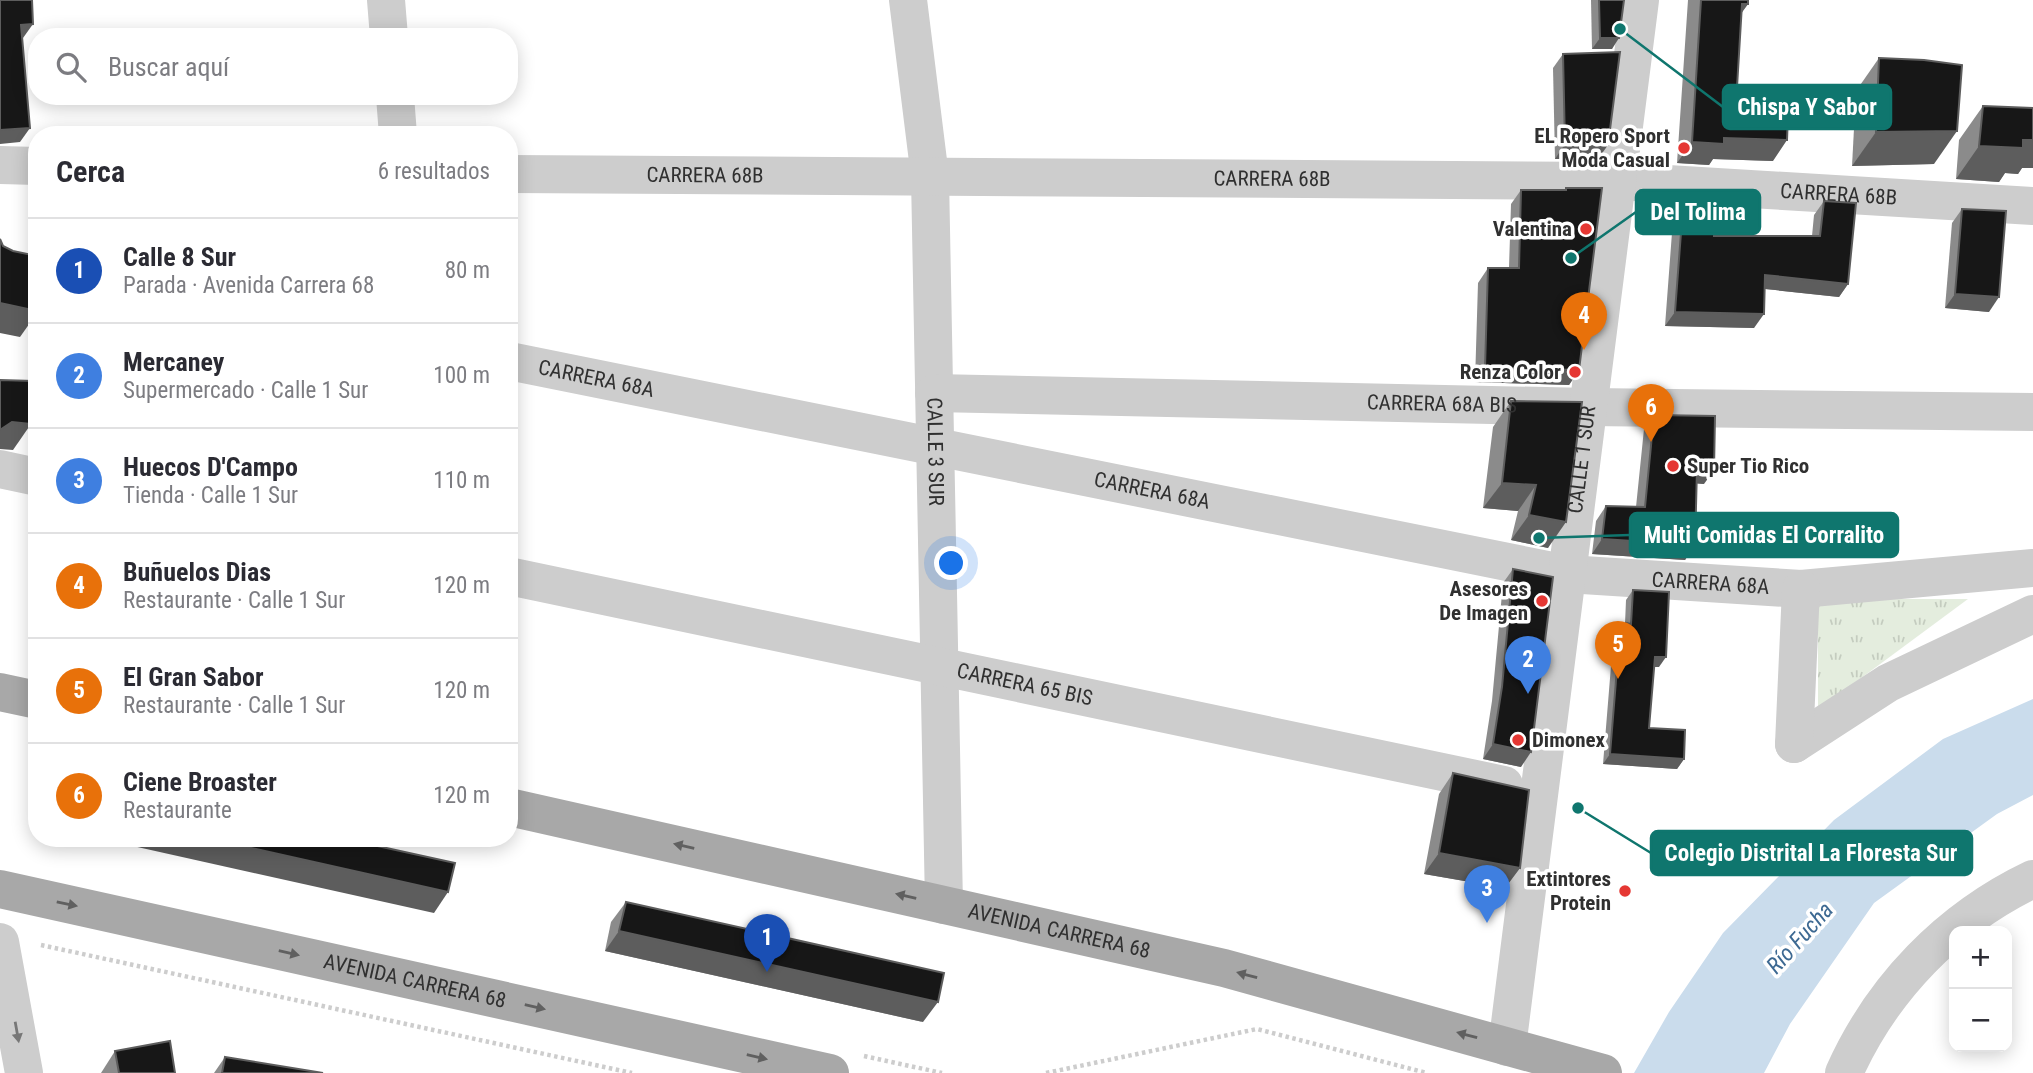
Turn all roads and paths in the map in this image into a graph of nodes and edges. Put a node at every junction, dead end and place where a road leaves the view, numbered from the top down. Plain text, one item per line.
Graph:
1 (386, 0) edge
2 (908, 0) edge
3 (1640, 0) edge
4 (388, 28) edge
5 (396, 105) edge
6 (397, 126) edge
7 (0, 165) edge
8 (28, 166) edge
9 (518, 174) edge
10 (930, 177) junction
11 (1618, 181) junction
12 (2033, 206) edge
13 (518, 363) edge
14 (934, 393) junction
15 (1589, 407) junction
16 (2033, 412) edge
17 (934, 447) junction
18 (0, 469) edge
19 (28, 475) edge
20 (2033, 568) edge
21 (1567, 574) junction
22 (518, 578) edge
23 (1801, 589) junction
24 (2033, 614) edge
25 (939, 667) junction
26 (0, 692) edge
27 (28, 698) edge
28 (1540, 793) junction
29 (518, 809) edge
30 (2033, 879) edge
31 (0, 889) edge
32 (944, 905) junction
33 (0, 942) edge
34 (51, 947) dead end
35 (1507, 1046) junction
36 (24, 1073) edge
37 (632, 1073) edge
38 (831, 1073) edge
39 (1046, 1073) edge
40 (1427, 1073) edge
41 (1604, 1073) edge
42 (1844, 1073) edge

1 - 4 street
2 - 10 street, CALLE 3 SUR
3 - 11 street, CALLE 1 SUR
5 - 6 street
7 - 8 street
9 - 10 street, CARRERA 68B
10 - 11 street, CARRERA 68B
10 - 14 street, CALLE 3 SUR
11 - 12 street, CARRERA 68B
11 - 15 street, CALLE 1 SUR
13 - 17 street, CARRERA 68A
14 - 15 street, CARRERA 68A BIS
14 - 17 street, CALLE 3 SUR
15 - 16 street, CARRERA 68A BIS
15 - 21 street, CALLE 1 SUR
17 - 21 street, CARRERA 68A
17 - 25 street, CALLE 3 SUR
18 - 19 street
20 - 23 street, CARRERA 68A
21 - 23 street, CARRERA 68A
21 - 28 street, CALLE 1 SUR
22 - 25 street, CARRERA 65 BIS
23 - 24 street, CARRERA 68A
25 - 28 street, CARRERA 65 BIS
25 - 32 street, CALLE 3 SUR
26 - 27 main road
28 - 35 street, CALLE 1 SUR
32 -> 29 main road, AVENIDA CARRERA 68
30 - 42 street
31 -> 38 main road, AVENIDA CARRERA 68
35 -> 32 main road, AVENIDA CARRERA 68
33 -> 36 street
34 - 37 path
35 - 41 main road, AVENIDA CARRERA 68
39 - 40 path

